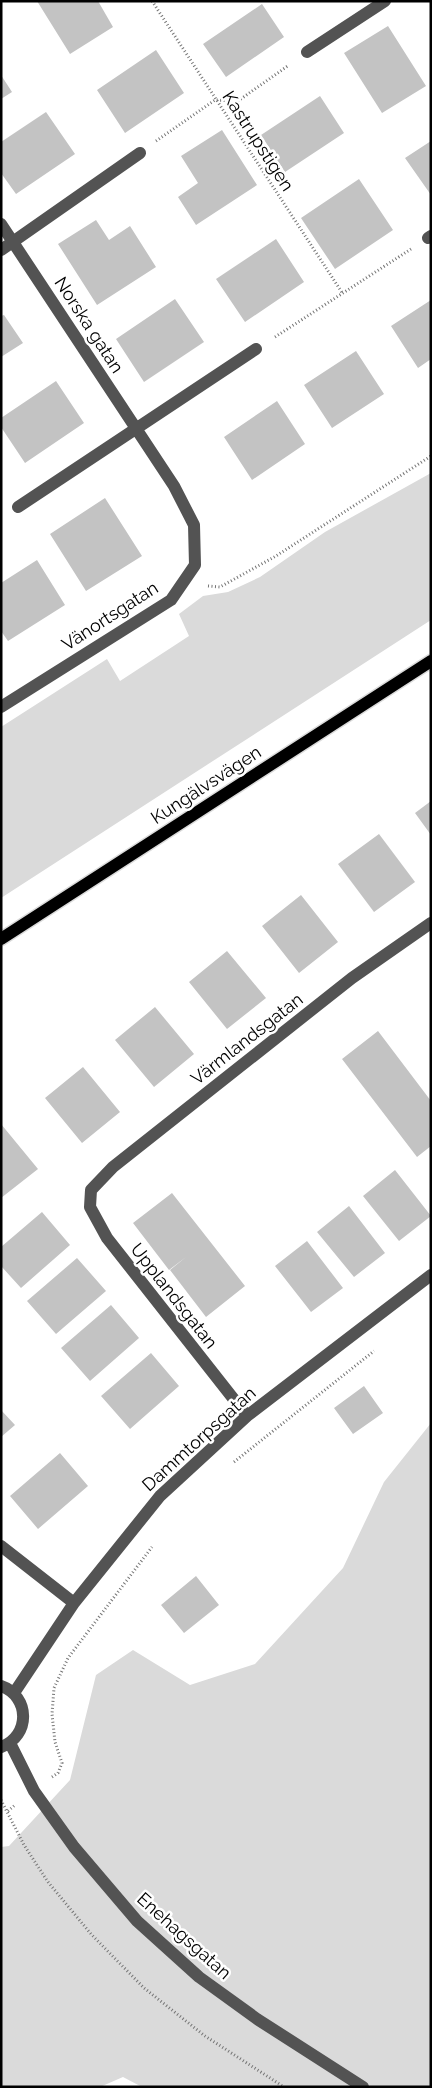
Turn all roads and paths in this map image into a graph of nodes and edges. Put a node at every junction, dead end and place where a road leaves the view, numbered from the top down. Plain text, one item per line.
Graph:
1 (152, 1) edge
2 (385, 1) edge
3 (308, 52) joint
4 (215, 100) junction
5 (140, 152) joint
6 (1, 224) edge
7 (430, 237) edge
8 (13, 242) junction
9 (1, 250) edge
10 (343, 294) junction
11 (256, 349) joint
12 (136, 428) junction
13 (431, 456) edge
14 (18, 507) dead end
15 (194, 525) joint
16 (182, 584) junction
17 (431, 662) edge
18 (1, 708) edge
19 (431, 923) edge
20 (1, 938) edge
21 (91, 1190) joint
22 (431, 1275) edge
23 (379, 1347) dead end
24 (247, 1416) junction
25 (228, 1467) dead end
26 (157, 1539) dead end
27 (1, 1546) edge
28 (74, 1603) junction
29 (1, 1686) edge
30 (14, 1693) junction
31 (5, 1744) edge
32 (34, 1791) junction
33 (1, 1800) edge
34 (8, 1811) junction
35 (284, 2087) edge
36 (363, 2087) edge

1 - 4 path, Kastrupstigen
2 - 3 street
3 - 4 path
4 - 5 path
4 - 10 path, Kastrupstigen
5 - 8 street
6 - 8 street, Norska gatan
7 - 10 path
8 - 9 street
8 - 12 street, Norska gatan
10 - 11 path
11 - 12 street
12 - 14 street
12 - 15 street, Norska gatan
13 - 16 path
15 - 16 street, Vänortsgatan
16 - 18 street, Vänortsgatan
17 - 20 main road, Kungälvsvägen
19 - 21 street, Värmlandsgatan
21 - 24 street, Upplandsgatan
22 - 24 street, Dammtorpsgatan
23 - 25 path
24 - 28 street, Dammtorpsgatan
26 - 32 path
27 - 28 street
28 - 30 street, Dammtorpsgatan
29 - 30 street
30 - 31 street, Enehagsgatan
31 - 32 street, Enehagsgatan
32 - 34 path
32 - 36 street, Enehagsgatan
33 - 34 path
34 - 35 path

